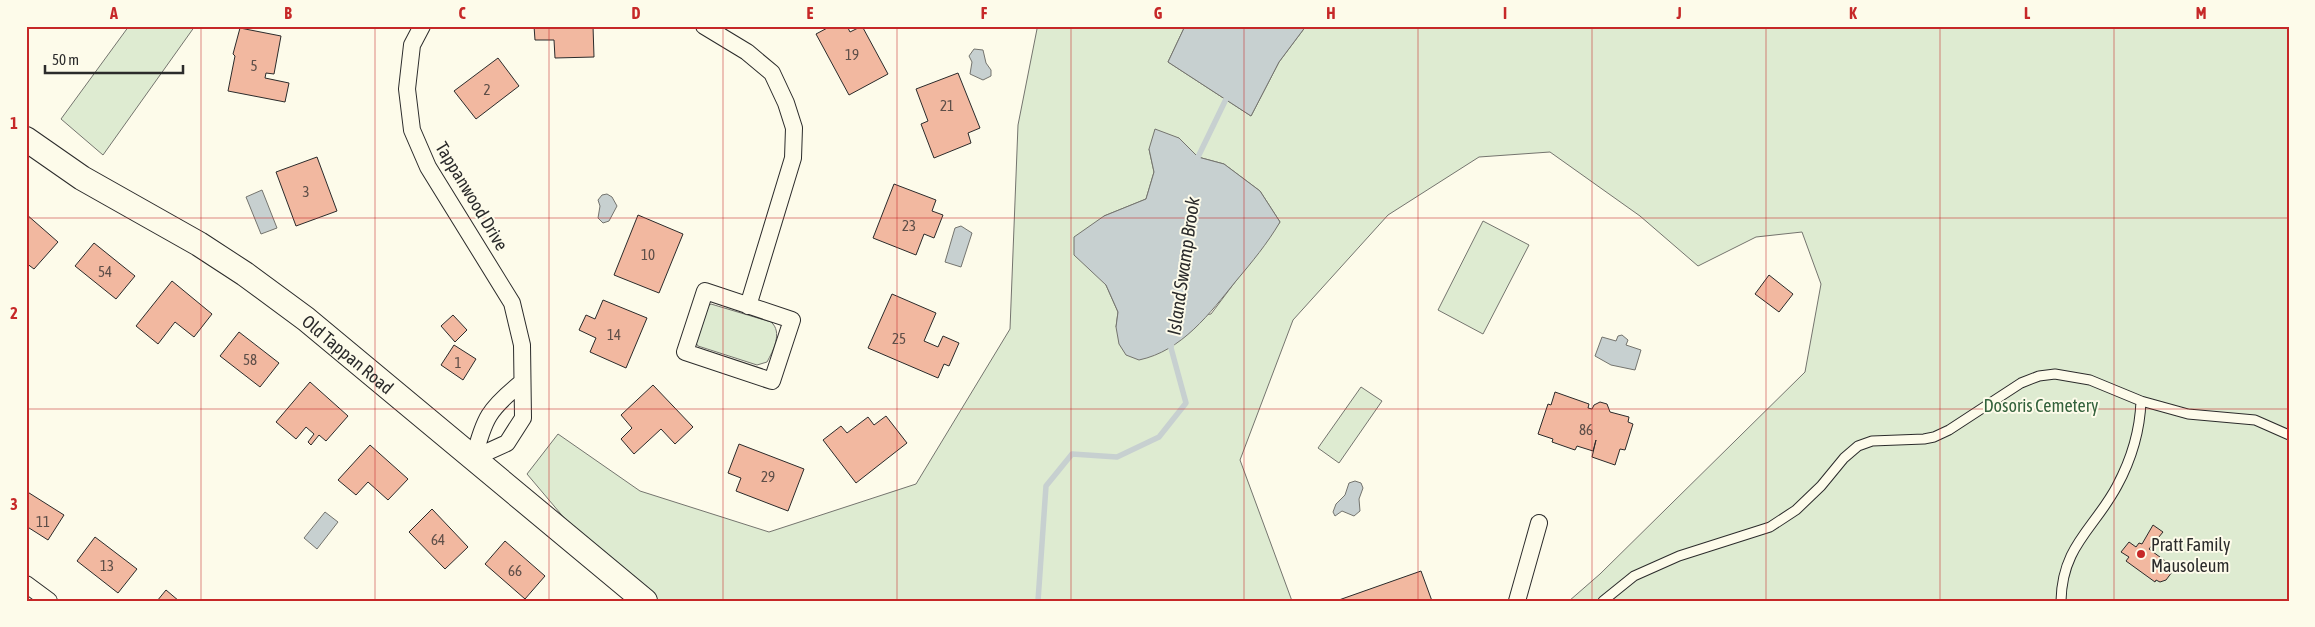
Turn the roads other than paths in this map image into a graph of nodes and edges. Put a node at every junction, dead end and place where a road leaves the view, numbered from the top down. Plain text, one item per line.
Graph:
1 (422, 26) edge
2 (704, 26) edge
3 (26, 139) edge
4 (748, 306) junction
5 (521, 383) junction
6 (2141, 401) junction
7 (2289, 435) edge
8 (474, 458) junction
9 (1539, 523) dead end
10 (26, 584) edge
11 (49, 601) edge
12 (645, 601) edge
13 (1517, 601) edge
14 (1604, 601) edge
15 (2061, 601) edge

1 - 5 street, Tappanwood Drive
2 - 4 street
3 - 8 street, Old Tappan Road
4 - 4 street
5 - 8 street
5 - 8 street, Tappanwood Drive
6 - 7 lane
6 - 14 lane
6 - 15 lane
8 - 12 street, Old Tappan Road
9 - 13 street
10 - 11 street

